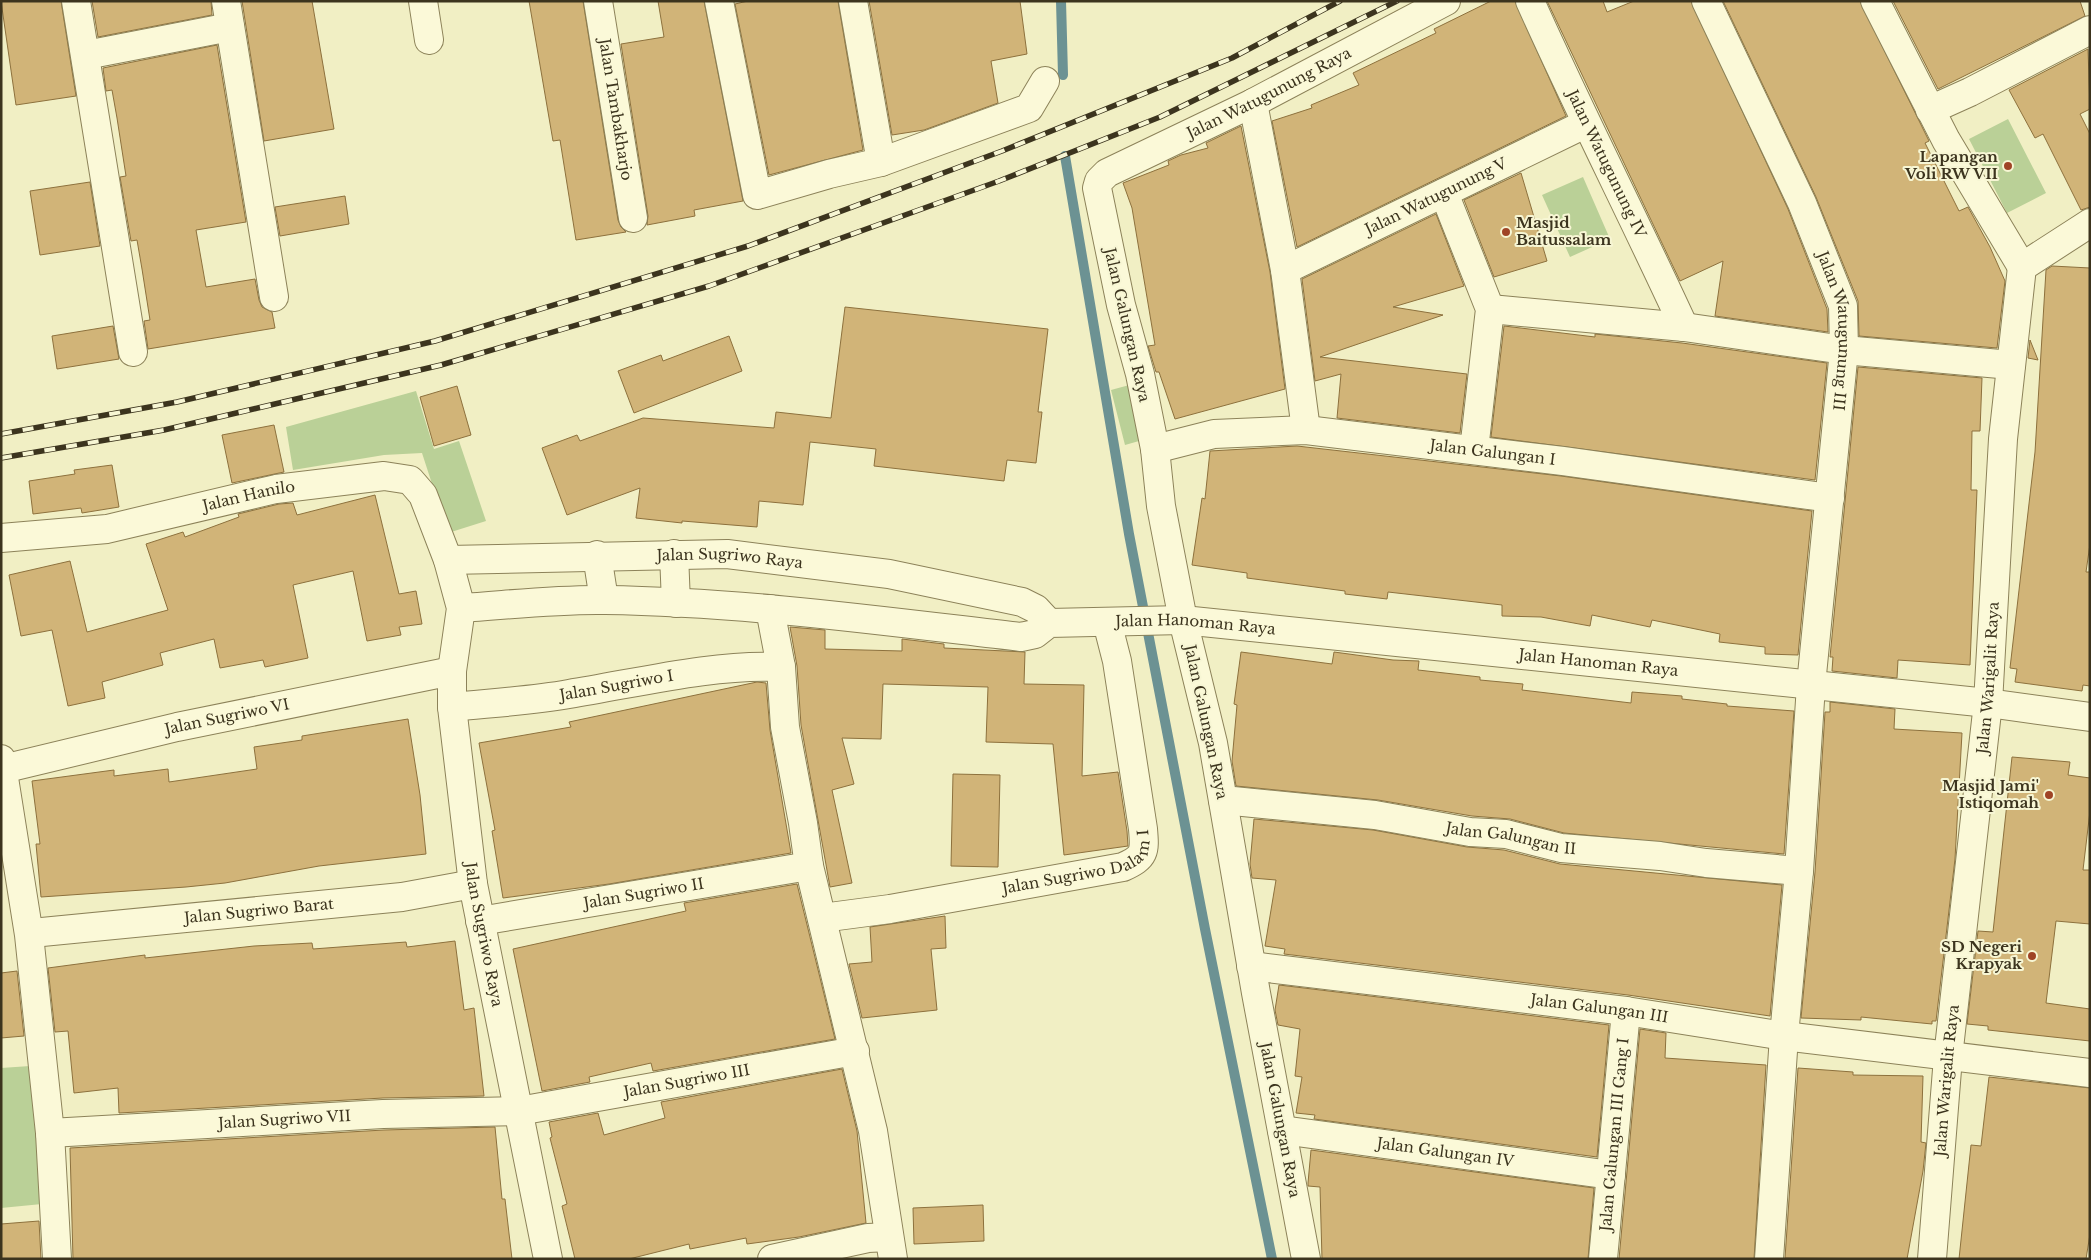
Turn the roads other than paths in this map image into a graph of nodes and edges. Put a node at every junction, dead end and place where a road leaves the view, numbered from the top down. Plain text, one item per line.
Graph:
1 (76, 1) edge
2 (423, 1) edge
3 (598, 1) edge
4 (719, 1) edge
5 (853, 1) edge
6 (1446, 1) edge
7 (1530, 1) edge
8 (1706, 1) edge
9 (1875, 1) edge
10 (228, 14) edge
11 (2090, 30) edge
12 (429, 40) dead end
13 (86, 56) junction
14 (1045, 81) dead end
15 (1253, 102) junction
16 (1930, 110) junction
17 (1586, 124) junction
18 (882, 162) junction
19 (1097, 188) joint
20 (1444, 193) junction
21 (633, 218) dead end
22 (2090, 223) edge
23 (2022, 267) junction
24 (1285, 270) junction
25 (274, 297) dead end
26 (1490, 310) junction
27 (1684, 327) junction
28 (1844, 350) junction
29 (132, 352) dead end
30 (2011, 365) junction
31 (1306, 430) junction
32 (1155, 449) junction
33 (1474, 450) junction
34 (1830, 498) junction
35 (1, 538) edge
36 (674, 554) junction
37 (597, 555) junction
38 (448, 560) junction
39 (604, 600) junction
40 (676, 603) junction
41 (461, 608) junction
42 (770, 609) junction
43 (1176, 620) junction
44 (1109, 622) junction
45 (1049, 623) junction
46 (781, 667) junction
47 (452, 671) junction
48 (1811, 685) junction
49 (1988, 703) junction
50 (452, 707) junction
51 (2090, 718) edge
52 (2, 764) edge
53 (1223, 800) junction
54 (809, 866) junction
55 (1799, 871) junction
56 (473, 884) junction
57 (822, 918) junction
58 (480, 921) junction
59 (42, 932) dead end
60 (1251, 966) junction
61 (1626, 1011) junction
62 (1784, 1036) junction
63 (855, 1051) junction
64 (1948, 1057) junction
65 (2090, 1073) edge
66 (519, 1111) junction
67 (1282, 1130) junction
68 (50, 1134) junction
69 (1610, 1175) junction
70 (891, 1248) edge
71 (57, 1259) edge
72 (548, 1259) edge
73 (772, 1259) edge
74 (1306, 1259) edge
75 (1603, 1259) edge
76 (1769, 1259) edge
77 (1932, 1259) edge

1 - 13 street
2 - 12 street
3 - 21 street, Jalan Tambakharjo
4 - 18 street
5 - 18 street
6 - 15 street, Jalan Watugunung Raya
7 - 17 street, Jalan Watugunung IV
8 - 28 street, Jalan Watugunung III
9 - 16 street
10 - 13 street
10 - 25 street
11 - 16 street
13 - 29 street
14 - 18 street
15 - 19 street, Jalan Watugunung Raya
15 - 24 street
16 - 23 street
17 - 20 street, Jalan Watugunung V
17 - 27 street, Jalan Watugunung IV
19 - 32 street, Jalan Galungan Raya
20 - 24 street, Jalan Watugunung V
20 - 26 street
22 - 23 street
23 - 30 street, Jalan Warigalit Raya
24 - 31 street
26 - 27 street
26 - 33 street
27 - 28 street
28 - 30 street
28 - 34 street, Jalan Watugunung III
30 - 49 street, Jalan Warigalit Raya
31 - 32 street, Jalan Galungan I
31 - 33 street, Jalan Galungan I
32 - 43 street, Jalan Galungan Raya
33 - 34 street, Jalan Galungan I
34 - 48 street, Jalan Watugunung III
35 - 38 street, Jalan Hanilo
36 - 37 street, Jalan Sugriwo Raya
36 - 40 street
36 - 45 street, Jalan Sugriwo Raya
37 - 38 street, Jalan Sugriwo Raya
37 - 39 street
38 - 41 street, Jalan Sugriwo Raya
39 - 40 street
39 - 41 street
40 - 42 street
41 - 47 street, Jalan Sugriwo Raya
42 - 45 street
42 - 46 street
43 - 44 street, Jalan Hanoman Raya
43 - 48 street, Jalan Hanoman Raya
43 - 53 street, Jalan Galungan Raya
44 - 45 street
44 - 57 street, Jalan Sugriwo Dalam I
46 - 50 street, Jalan Sugriwo I
46 - 54 street
47 - 50 street, Jalan Sugriwo Raya
47 - 52 street, Jalan Sugriwo VI
48 - 49 street, Jalan Hanoman Raya
48 - 55 street
49 - 51 street, Jalan Hanoman Raya
49 - 64 street, Jalan Warigalit Raya
50 - 56 street, Jalan Sugriwo Raya
52 - 68 street
53 - 55 street, Jalan Galungan II
53 - 60 street, Jalan Galungan Raya
54 - 57 street
54 - 58 street, Jalan Sugriwo II
55 - 62 street
56 - 58 street, Jalan Sugriwo Raya
56 - 59 street, Jalan Sugriwo Barat
57 - 63 street
58 - 66 street, Jalan Sugriwo Raya
60 - 61 street, Jalan Galungan III
60 - 67 street, Jalan Galungan Raya
61 - 62 street, Jalan Galungan III
61 - 69 street, Jalan Galungan III Gang I
62 - 64 street, Jalan Galungan III
62 - 76 street
63 - 66 street, Jalan Sugriwo III
63 - 70 street
64 - 65 street, Jalan Galungan III
64 - 77 street, Jalan Warigalit Raya
66 - 68 street, Jalan Sugriwo VII
66 - 72 street, Jalan Sugriwo Raya
67 - 69 street, Jalan Galungan IV
67 - 74 street, Jalan Galungan Raya
68 - 71 street
69 - 75 street, Jalan Galungan III Gang I
70 - 73 street

